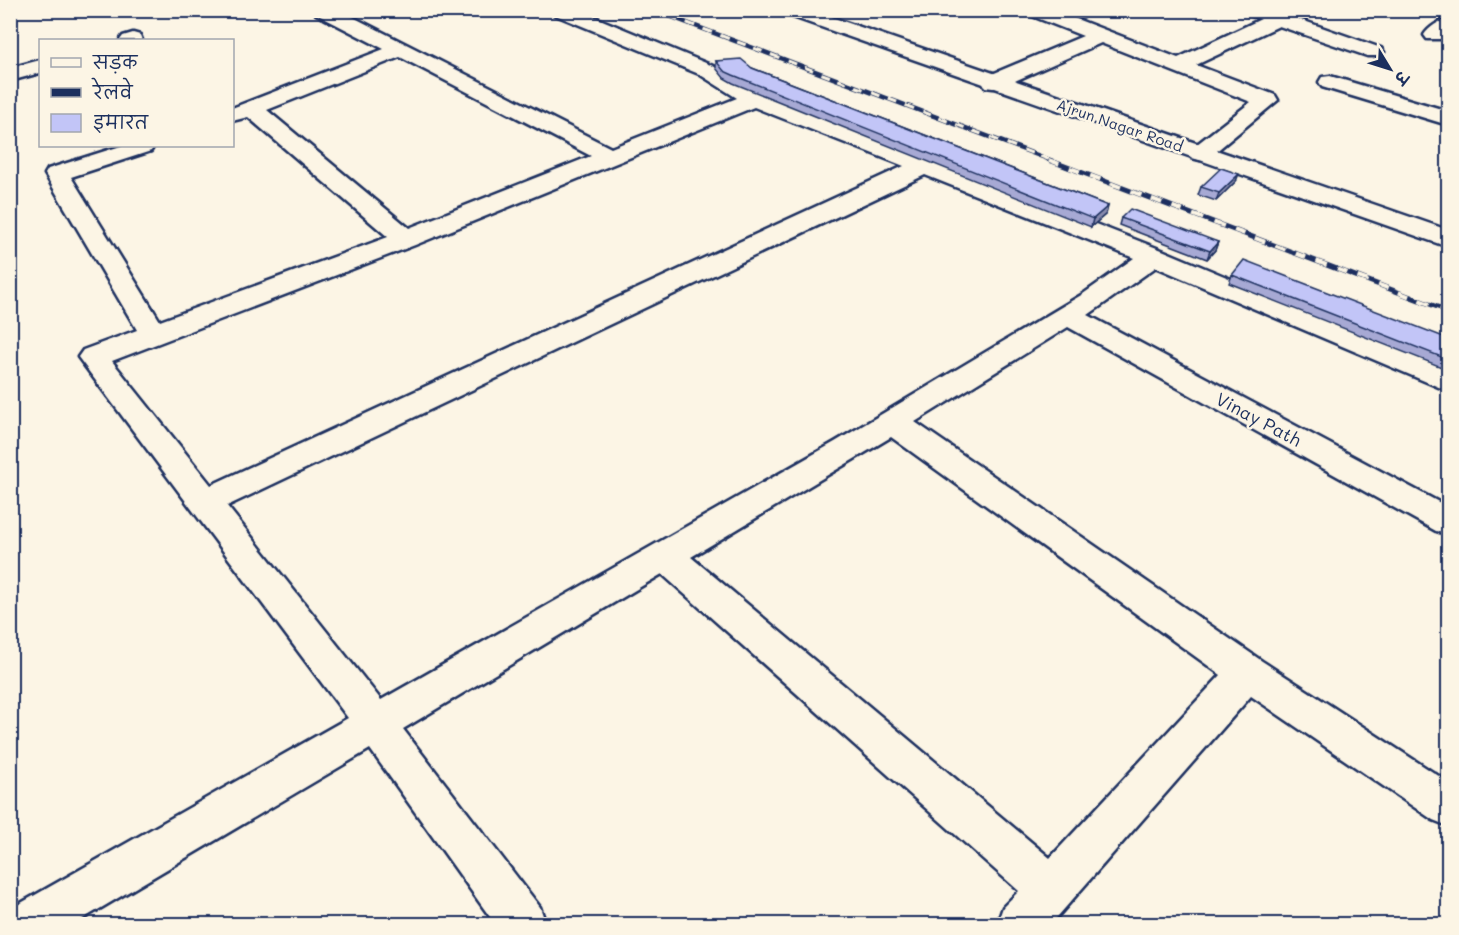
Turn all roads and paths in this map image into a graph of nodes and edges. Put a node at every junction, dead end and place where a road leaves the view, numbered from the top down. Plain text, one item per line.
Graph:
1 (323, 10) edge
2 (560, 10) edge
3 (791, 10) edge
4 (1034, 10) edge
5 (1253, 10) edge
6 (1277, 19) junction
7 (1449, 25) edge
8 (1100, 36) junction
9 (1449, 39) edge
10 (403, 49) junction
11 (1374, 52) dead end
12 (1180, 65) junction
13 (39, 66) edge
14 (10, 75) edge
15 (993, 82) junction
16 (1330, 82) dead end
17 (754, 99) junction
18 (242, 112) edge
19 (1449, 117) edge
20 (140, 147) edge
21 (1200, 153) junction
22 (609, 156) junction
23 (924, 166) junction
24 (406, 239) junction
25 (1449, 239) edge
26 (1153, 256) junction
27 (1069, 315) junction
28 (154, 334) junction
29 (1449, 381) edge
30 (892, 422) junction
31 (205, 502) junction
32 (1449, 522) edge
33 (664, 555) junction
34 (1248, 673) junction
35 (375, 723) junction
36 (1449, 806) edge
37 (1051, 889) junction
38 (31, 924) edge
39 (523, 924) edge
40 (1020, 924) edge

1 - 10 street
2 - 17 street
3 - 15 street, Ajrun Nagar Road
4 - 8 street
5 - 6 street
6 - 11 street
6 - 12 street
7 - 9 street
8 - 12 street
8 - 15 street
10 - 18 street
10 - 22 street
12 - 21 street
13 - 14 street
15 - 21 street, Ajrun Nagar Road
16 - 19 street
17 - 22 street
17 - 23 street
18 - 24 street
20 - 28 street
21 - 25 street, Ajrun Nagar Road
22 - 24 street
23 - 26 street
23 - 31 street
24 - 28 street
26 - 27 street
26 - 29 street
27 - 30 street
27 - 32 street, Vinay Path
28 - 31 street
30 - 33 street
30 - 34 street
31 - 35 street
33 - 35 street
33 - 37 street
34 - 36 street
34 - 37 street
35 - 38 street
35 - 39 street
37 - 40 street

